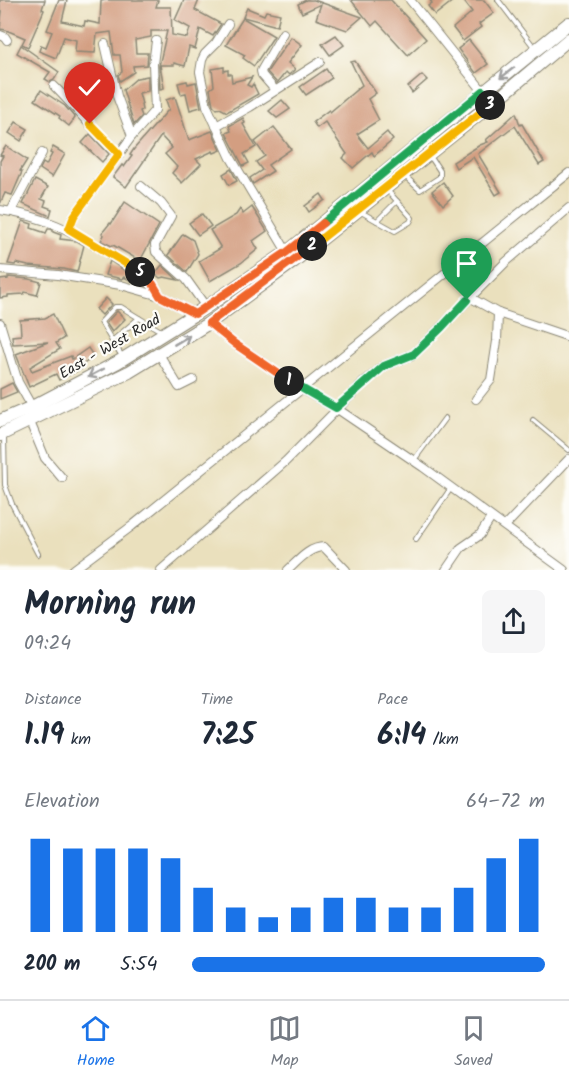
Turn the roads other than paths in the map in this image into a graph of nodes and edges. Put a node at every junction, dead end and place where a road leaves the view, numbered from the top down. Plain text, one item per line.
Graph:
1 (410, 0) edge
2 (498, 0) edge
3 (569, 23) edge
4 (228, 24) dead end
5 (283, 33) dead end
6 (156, 41) dead end
7 (567, 43) edge
8 (105, 44) dead end
9 (536, 50) junction
10 (320, 62) dead end
11 (54, 86) dead end
12 (275, 90) junction
13 (483, 91) junction
14 (493, 103) junction
15 (216, 126) junction
16 (132, 136) junction
17 (42, 153) dead end
18 (119, 154) junction
19 (429, 154) junction
20 (569, 173) edge
21 (404, 174) junction
22 (141, 186) dead end
23 (386, 188) junction
24 (397, 201) junction
25 (569, 208) edge
26 (0, 210) edge
27 (358, 210) junction
28 (11, 211) junction
29 (377, 221) junction
30 (69, 229) junction
31 (287, 252) junction
32 (0, 270) edge
33 (160, 296) junction
34 (471, 298) junction
35 (201, 310) junction
36 (498, 313) junction
37 (139, 318) junction
38 (0, 323) edge
39 (209, 323) junction
40 (165, 333) junction
41 (569, 337) edge
42 (112, 341) junction
43 (159, 354) junction
44 (123, 358) junction
45 (194, 380) dead end
46 (302, 390) junction
47 (476, 399) dead end
48 (32, 407) junction
49 (336, 408) junction
50 (445, 418) dead end
51 (533, 420) dead end
52 (30, 422) junction
53 (2, 430) edge
54 (569, 450) edge
55 (569, 459) edge
56 (413, 460) junction
57 (62, 478) dead end
58 (451, 488) junction
59 (491, 518) junction
60 (505, 526) junction
61 (416, 540) dead end
62 (38, 554) dead end
63 (72, 570) edge
64 (161, 570) edge
65 (288, 570) edge
66 (346, 570) edge
67 (446, 570) edge
68 (564, 570) edge

1 - 13 street
2 - 9 lane
3 - 9 main road, East - West Road
4 - 15 street
5 - 12 street
6 - 16 street
7 - 14 main road, East - West Road
8 - 16 street
9 -> 13 main road, East - West Road
10 - 12 street
11 - 18 street
12 - 15 street
13 - 14 street
13 - 31 main road, East - West Road
14 - 19 main road, East - West Road
15 - 31 street
16 - 18 street
17 - 28 street
18 - 30 street
19 - 21 main road, East - West Road
19 - 21 lane
20 - 46 street
21 - 23 main road, East - West Road
22 - 35 street
23 - 24 lane
23 - 27 main road, East - West Road
24 - 29 lane
24 - 29 lane
25 - 34 street
26 - 28 street
27 - 29 lane
27 - 39 main road, East - West Road
28 - 30 street
30 - 33 street
31 - 35 main road, East - West Road
32 - 33 street
33 - 35 street
34 - 36 street
34 - 49 street
35 - 40 main road, East - West Road
36 - 41 street
36 - 47 street
37 - 40 lane
37 - 42 lane
37 - 42 lane
38 - 48 street
43 -> 39 main road, East - West Road
39 - 46 street
40 - 44 main road, East - West Road
42 - 44 lane
43 - 45 street
43 - 52 main road, East - West Road
44 -> 48 main road, East - West Road
46 - 49 street
46 - 63 street
48 - 53 main road, East - West Road
49 - 56 street
49 - 64 street
50 - 56 lane
51 - 54 lane
52 - 53 main road, East - West Road
52 - 57 street
53 - 62 lane
55 - 60 street
56 - 58 street
58 - 59 street
58 - 61 lane
59 - 60 street
59 - 67 street
60 - 68 street
65 - 66 street

